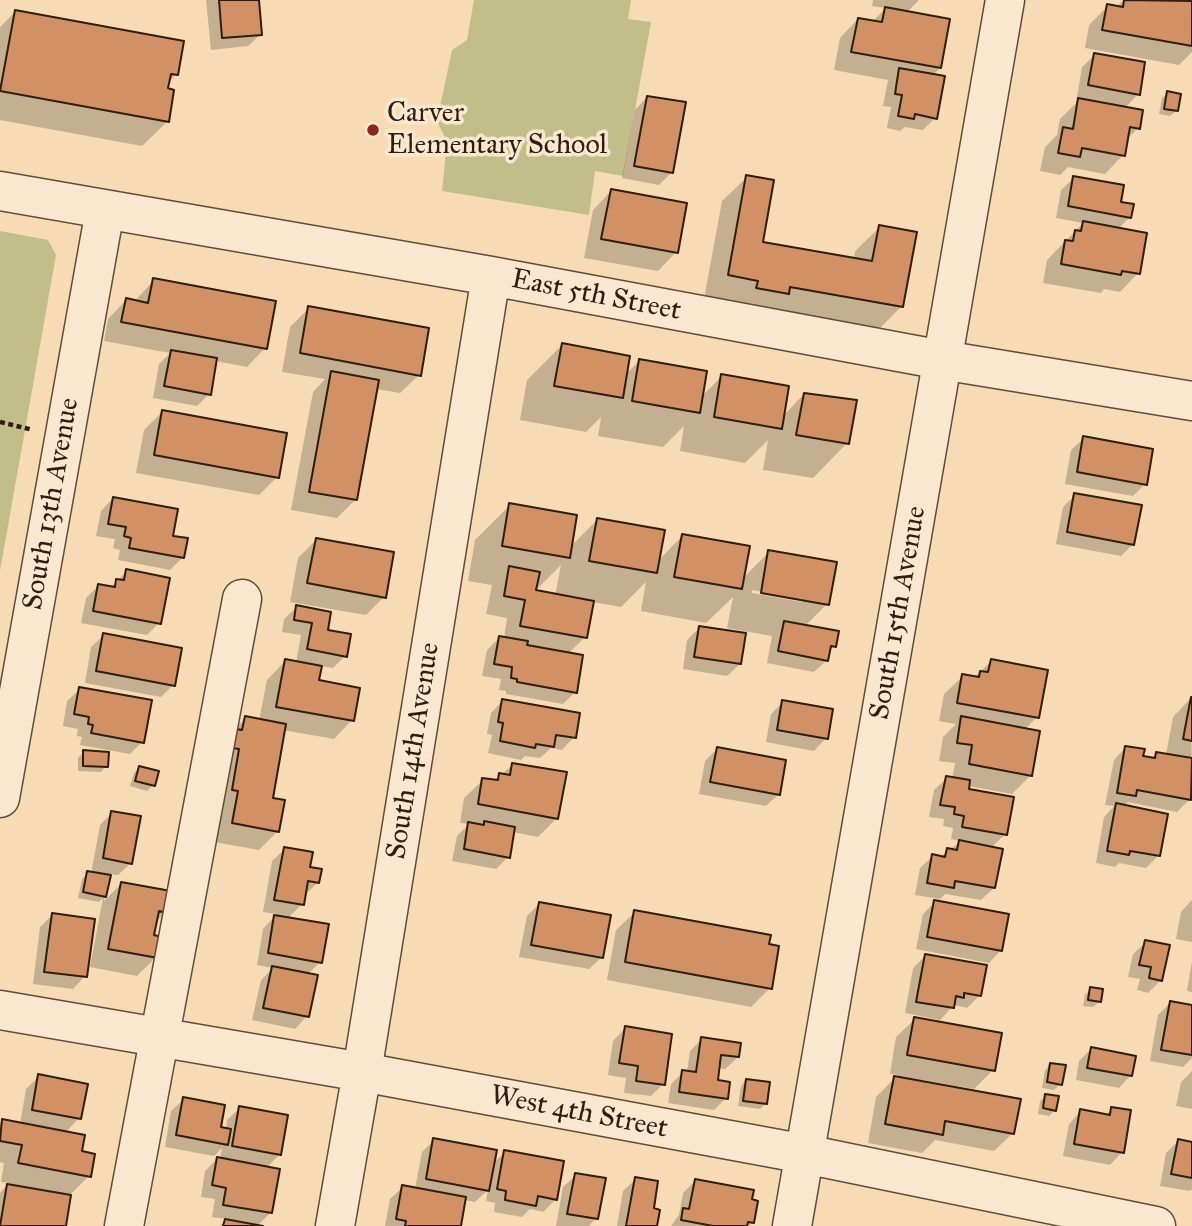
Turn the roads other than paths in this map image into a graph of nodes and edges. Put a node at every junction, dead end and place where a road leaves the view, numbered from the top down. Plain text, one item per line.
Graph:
1 (1005, 0) edge
2 (0, 191) edge
3 (105, 210) junction
4 (491, 276) junction
5 (942, 360) junction
6 (1192, 401) edge
7 (242, 599) dead end
8 (0, 798) edge
9 (0, 1010) edge
10 (159, 1037) junction
11 (362, 1072) junction
12 (805, 1154) junction
13 (124, 1226) edge
14 (335, 1226) edge
15 (792, 1226) edge
16 (1156, 1226) edge

1 - 5 street, South 15th Avenue
2 - 3 street, East 5th Street
3 - 4 street, East 5th Street
3 - 8 street, South 13th Avenue
4 - 5 street, East 5th Street
4 - 11 street, South 14th Avenue
5 - 6 street, East 5th Street
5 - 12 street, South 15th Avenue
7 - 10 street
9 - 10 street, West 4th Street
10 - 11 street, West 4th Street
10 - 13 street
11 - 12 street, West 4th Street
11 - 14 street, South 14th Avenue
12 - 15 street, South 15th Avenue
12 - 16 street, West 4th Street

